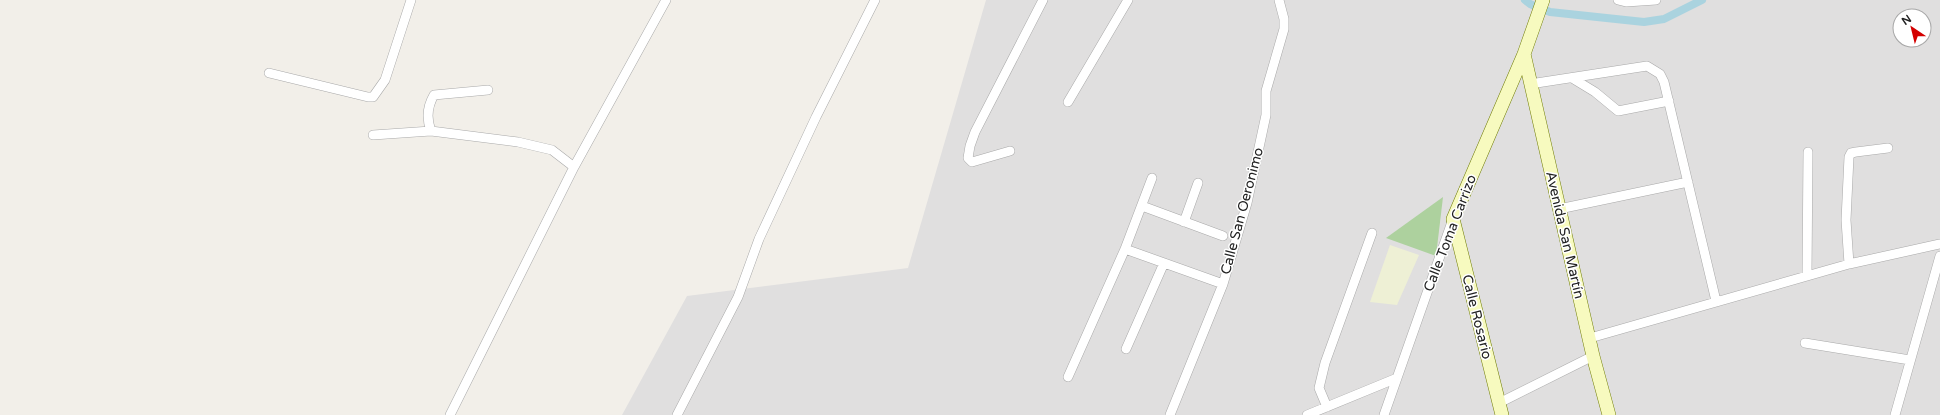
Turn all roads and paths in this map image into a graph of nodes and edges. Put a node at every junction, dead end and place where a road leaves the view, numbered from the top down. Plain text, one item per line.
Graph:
1 (411, 0) edge
2 (666, 0) edge
3 (875, 0) edge
4 (1043, 0) edge
5 (1128, 0) edge
6 (1279, 0) edge
7 (1618, 0) edge
8 (1656, 0) edge
9 (1541, 4) edge
10 (1524, 54) junction
11 (269, 73) dead end
12 (1572, 78) junction
13 (1530, 84) junction
14 (488, 90) dead end
15 (1669, 101) junction
16 (1068, 102) dead end
17 (430, 131) junction
18 (373, 135) dead end
19 (1888, 148) dead end
20 (1010, 151) dead end
21 (1808, 152) dead end
22 (574, 167) junction
23 (1152, 178) dead end
24 (1688, 182) junction
25 (1198, 183) dead end
26 (1142, 206) junction
27 (1559, 209) junction
28 (1453, 219) junction
29 (1184, 222) junction
30 (1372, 233) dead end
31 (1223, 236) dead end
32 (1940, 244) edge
33 (1125, 249) junction
34 (1940, 256) edge
35 (1164, 263) junction
36 (1849, 264) junction
37 (1807, 275) junction
38 (1223, 284) junction
39 (1716, 301) junction
40 (1590, 338) junction
41 (1805, 343) dead end
42 (1126, 349) dead end
43 (1593, 356) junction
44 (1910, 360) junction
45 (1068, 377) dead end
46 (1397, 378) junction
47 (1327, 407) junction
48 (1500, 409) edge
49 (450, 415) edge
50 (677, 415) edge
51 (1170, 415) edge
52 (1307, 415) edge
53 (1384, 415) edge
54 (1609, 415) edge
55 (1895, 415) edge

1 - 11 street
2 - 22 street
3 - 50 street
4 - 20 street
5 - 16 street
6 - 38 street, Calle San Oeronimo
7 - 8 street
9 - 10 main road, Calle Toma Carrizo
10 - 13 main road, Avenida San Martín
10 - 28 main road, Calle Toma Carrizo
12 - 13 street
12 - 15 street
12 - 15 street
13 - 27 main road, Avenida San Martín
14 - 17 street
15 - 24 street
17 - 18 street
17 - 22 street
19 - 36 street
21 - 37 street
22 - 49 street
23 - 26 street
24 - 27 street
24 - 39 street
25 - 29 street
26 - 29 street
26 - 33 street
27 - 40 main road, Avenida San Martín
28 - 46 street, Calle Toma Carrizo
28 - 48 main road, Calle Rosario
29 - 31 street
30 - 47 street
32 - 36 street
33 - 35 street
33 - 45 street
34 - 44 street
35 - 38 street
35 - 42 street
36 - 37 street
37 - 39 street
38 - 51 street, Calle San Oeronimo
39 - 40 street
40 - 43 main road, Avenida San Martín
41 - 44 street
43 - 48 street
43 - 54 main road, Avenida San Martín
44 - 55 street
46 - 47 street
46 - 53 street, Calle Toma Carrizo
47 - 52 street

